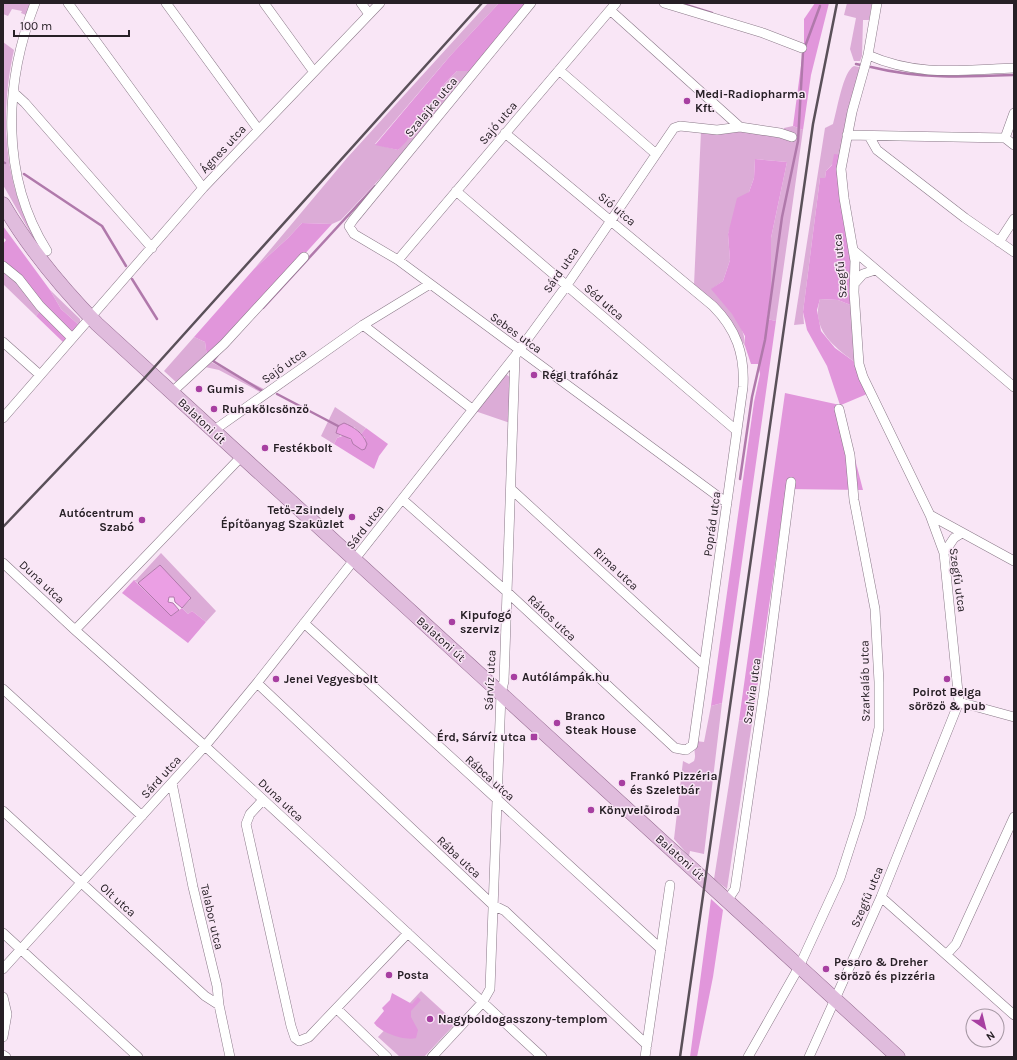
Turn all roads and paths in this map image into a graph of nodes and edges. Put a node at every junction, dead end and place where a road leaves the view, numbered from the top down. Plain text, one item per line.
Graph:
1 (35, 3) edge
2 (68, 3) edge
3 (166, 3) edge
4 (264, 3) edge
5 (361, 3) edge
6 (380, 3) edge
7 (531, 3) edge
8 (616, 3) edge
9 (664, 3) edge
10 (876, 3) edge
11 (610, 10) junction
12 (369, 14) junction
13 (802, 48) dead end
14 (868, 55) junction
15 (1014, 68) edge
16 (559, 70) junction
17 (314, 72) junction
18 (13, 92) junction
19 (1014, 112) edge
20 (740, 127) junction
21 (258, 129) junction
22 (505, 132) junction
23 (847, 135) junction
24 (869, 136) junction
25 (792, 137) dead end
26 (1005, 138) junction
27 (1014, 145) edge
28 (656, 154) junction
29 (203, 188) junction
30 (456, 191) junction
31 (3, 204) edge
32 (610, 219) junction
33 (1014, 219) edge
34 (349, 226) joint
35 (999, 242) junction
36 (152, 248) junction
37 (853, 250) junction
38 (47, 251) dead end
39 (1014, 252) edge
40 (304, 257) dead end
41 (398, 260) junction
42 (3, 266) edge
43 (875, 270) junction
44 (856, 282) junction
45 (430, 284) junction
46 (567, 285) junction
47 (713, 306) joint
48 (91, 317) junction
49 (363, 325) junction
50 (72, 338) junction
51 (3, 342) edge
52 (517, 353) junction
53 (40, 376) junction
54 (1014, 387) edge
55 (171, 392) junction
56 (472, 409) junction
57 (839, 409) dead end
58 (3, 418) edge
59 (737, 430) junction
60 (213, 431) junction
61 (241, 457) junction
62 (791, 482) dead end
63 (510, 488) junction
64 (402, 499) junction
65 (727, 503) junction
66 (930, 515) junction
67 (962, 533) junction
68 (944, 553) junction
69 (354, 560) junction
70 (1014, 561) edge
71 (3, 563) edge
72 (506, 591) junction
73 (304, 623) junction
74 (75, 630) junction
75 (704, 666) junction
76 (258, 683) junction
77 (3, 689) edge
78 (501, 694) junction
79 (959, 702) junction
80 (1014, 717) edge
81 (206, 746) junction
82 (686, 750) joint
83 (172, 783) junction
84 (496, 799) junction
85 (263, 800) junction
86 (3, 811) edge
87 (142, 816) junction
88 (1014, 816) edge
89 (82, 882) junction
90 (670, 885) dead end
91 (880, 897) junction
92 (727, 901) junction
93 (493, 905) junction
94 (408, 932) junction
95 (3, 933) edge
96 (21, 949) junction
97 (661, 949) junction
98 (947, 954) junction
99 (799, 967) junction
100 (3, 969) edge
101 (3, 997) edge
102 (834, 999) junction
103 (482, 1003) junction
104 (219, 1005) junction
105 (337, 1009) junction
106 (1014, 1015) edge
107 (3, 1037) edge
108 (647, 1045) junction
109 (3, 1055) edge
110 (6, 1057) edge
111 (138, 1057) edge
112 (230, 1057) edge
113 (387, 1057) edge
114 (432, 1057) edge
115 (542, 1057) edge
116 (645, 1057) edge
117 (748, 1057) edge
118 (809, 1057) edge
119 (898, 1057) edge

1 - 18 street
2 - 29 street
3 - 21 street
4 - 17 street
5 - 12 street
6 - 12 street, Ágnes utca
7 - 34 street, Szalajka utca
8 - 11 street, Sajó utca
9 - 13 street
10 - 14 street, Szegfű utca
11 - 16 street, Sajó utca
11 - 20 street
12 - 17 street, Ágnes utca
14 - 15 street
14 - 23 street, Szegfű utca
16 - 22 street, Sajó utca
16 - 28 street
17 - 21 street, Ágnes utca
18 - 36 street
18 - 38 street
19 - 26 street
20 - 25 street
20 - 28 street, Sárd utca
21 - 29 street, Ágnes utca
22 - 30 street, Sajó utca
22 - 32 street, Sió utca
23 - 24 street
23 - 37 street, Szegfű utca
24 - 26 street
24 - 35 street
26 - 27 street
28 - 32 street, Sárd utca
29 - 36 street, Ágnes utca
30 - 41 street, Sajó utca
30 - 46 street, Séd utca
31 - 48 main road, Balatoni út
32 - 46 street, Sárd utca
32 - 47 street, Sió utca
33 - 35 street
34 - 41 street, Sebes utca
35 - 39 street
36 - 48 street, Ágnes utca
37 - 43 street
37 - 44 street, Szegfű utca
40 - 55 street
41 - 45 street, Sebes utca
42 - 50 street
43 - 44 street
43 - 54 street
44 - 66 street, Szegfű utca
45 - 49 street, Sajó utca
45 - 52 street, Sebes utca
46 - 52 street, Sárd utca
46 - 59 street, Séd utca
47 - 59 street, Poprád utca
48 - 50 street, Ágnes utca
48 - 55 main road, Balatoni út
49 - 56 street
49 - 60 street, Sajó utca
50 - 53 street, Ágnes utca
51 - 53 street
52 - 56 street, Sárd utca
52 - 63 street, Sárvíz utca
52 - 65 street, Sebes utca
53 - 58 street, Ágnes utca
55 - 60 main road, Balatoni út
56 - 64 street, Sárd utca
57 - 99 street, Szarkaláb utca
59 - 65 street, Poprád utca
60 - 61 main road, Balatoni út
61 - 69 main road, Balatoni út
61 - 74 street
62 - 92 street, Szalvia utca
63 - 72 street, Sárvíz utca
63 - 75 street, Rima utca
64 - 69 street, Sárd utca
64 - 72 street, Rákos utca
65 - 75 street, Poprád utca
66 - 67 street
66 - 68 street, Szegfű utca
67 - 68 street
67 - 70 street
68 - 79 street, Szegfű utca
69 - 73 street, Sárd utca
69 - 78 main road, Balatoni út
71 - 74 street, Duna utca
72 - 78 street, Sárvíz utca
72 - 82 street, Rákos utca
73 - 76 street, Sárd utca
73 - 84 street, Rábca utca
74 - 81 street, Duna utca
75 - 82 street, Poprád utca
76 - 81 street, Sárd utca
76 - 93 street, Rába utca
77 - 87 street
78 - 84 street, Sárvíz utca
78 - 92 main road, Balatoni út
79 - 80 street
79 - 91 street, Szegfű utca
81 - 83 street, Sárd utca
81 - 85 street, Duna utca
83 - 87 street, Sárd utca
83 - 104 street, Talabor utca
84 - 93 street, Sárvíz utca
84 - 97 street, Rábca utca
85 - 94 street, Duna utca
85 - 105 street
86 - 89 street, Olt utca
87 - 89 street, Sárd utca
88 - 98 street
89 - 96 street, Sárd utca
89 - 104 street, Olt utca
90 - 97 street
91 - 98 street
91 - 102 street, Szegfű utca
92 - 99 main road, Balatoni út
93 - 103 street, Sárvíz utca
93 - 108 street, Rába utca
94 - 103 street, Duna utca
94 - 105 street
95 - 96 street
96 - 100 street, Sárd utca
96 - 111 street
97 - 108 street
98 - 106 street
99 - 102 main road, Balatoni út
99 - 117 street, Szarkaláb utca
101 - 107 street
102 - 118 street, Szegfű utca
102 - 119 main road, Balatoni út
103 - 114 street, Sárvíz utca
103 - 115 street, Duna utca
104 - 112 street, Talabor utca
105 - 113 street
108 - 116 street
109 - 110 street

